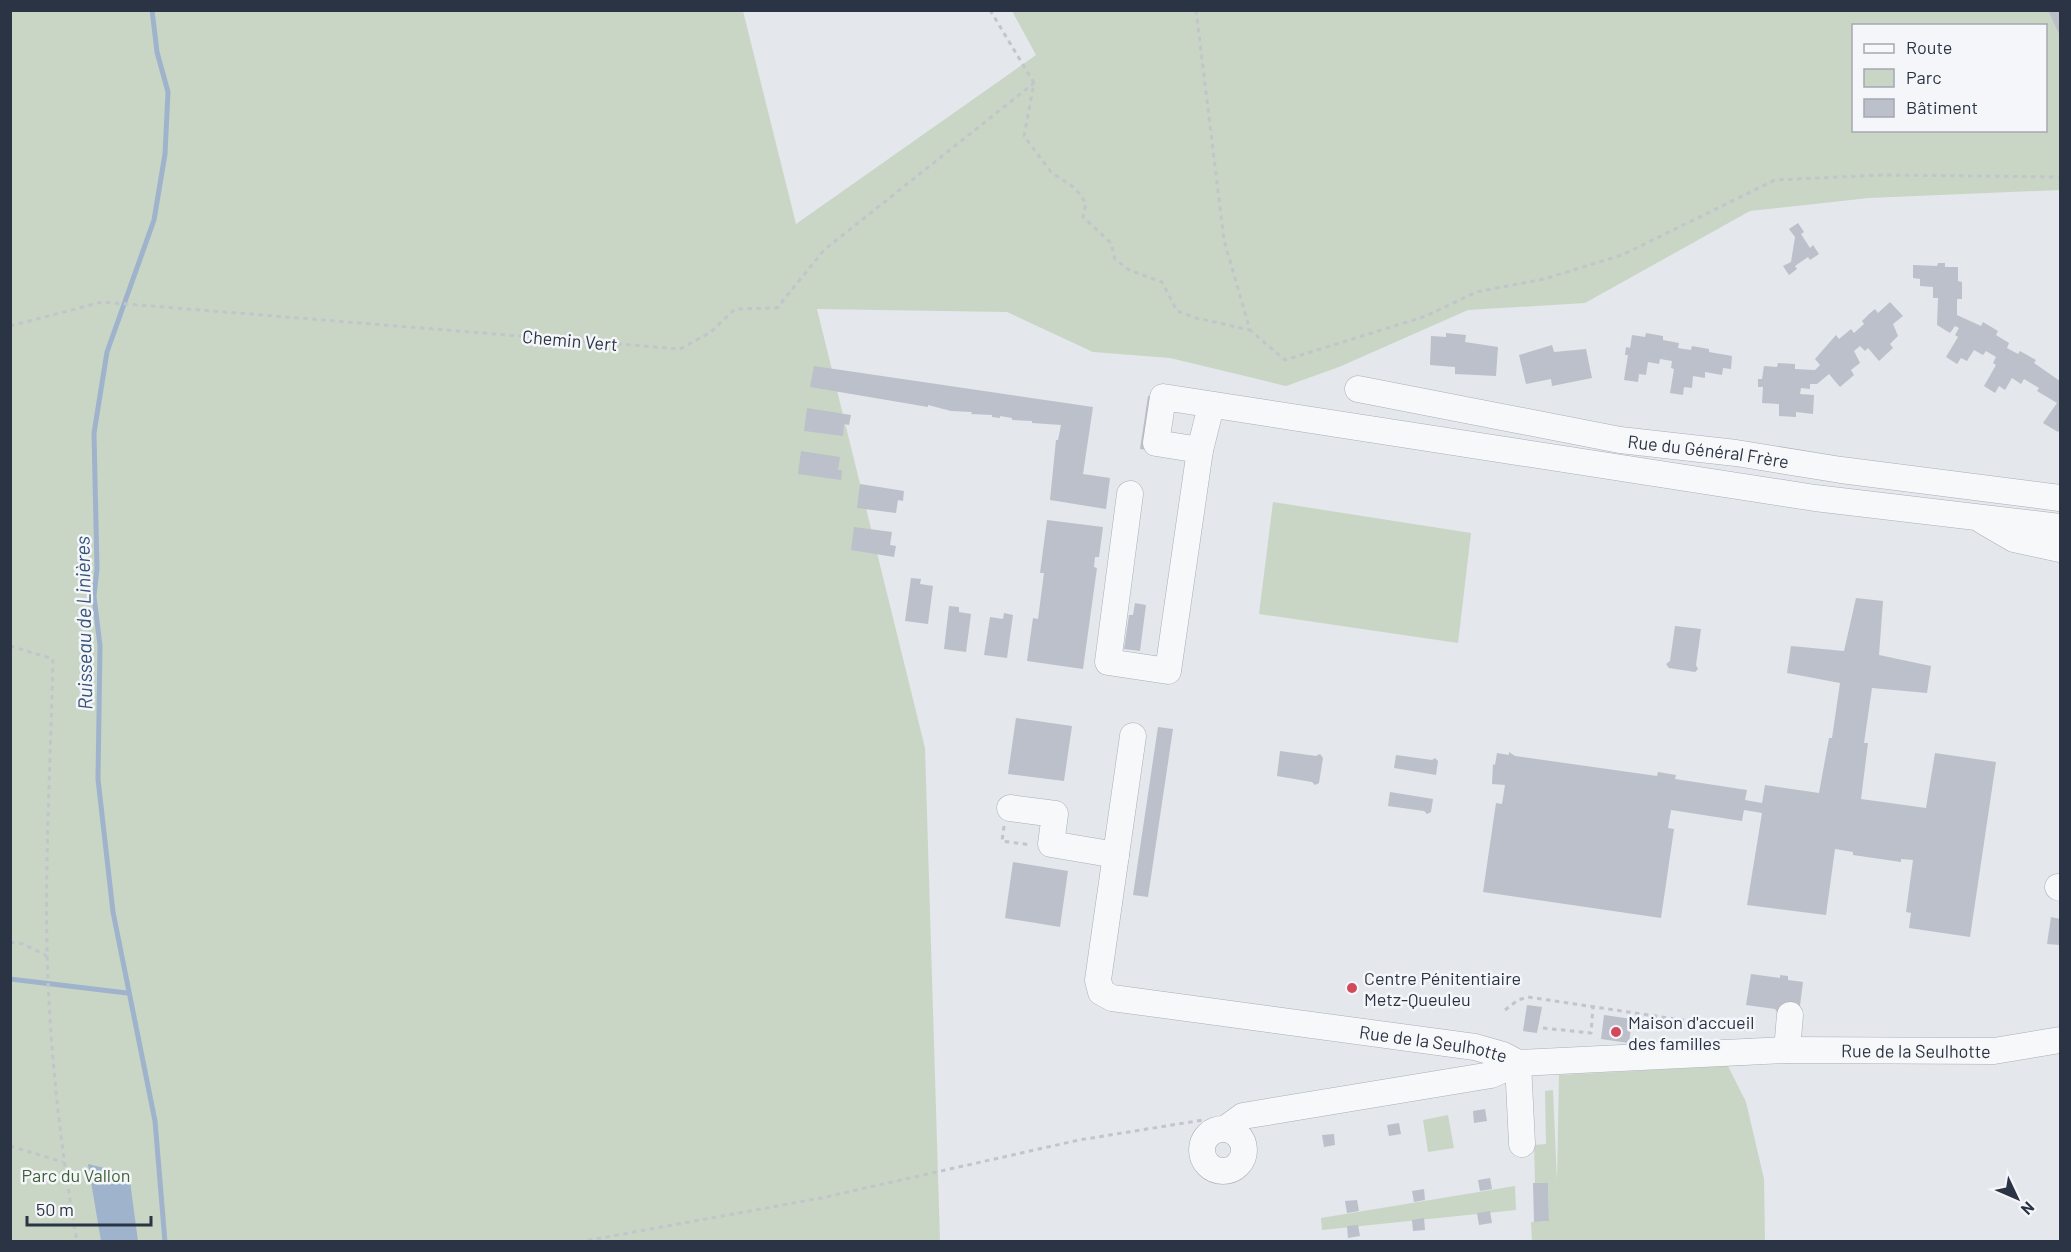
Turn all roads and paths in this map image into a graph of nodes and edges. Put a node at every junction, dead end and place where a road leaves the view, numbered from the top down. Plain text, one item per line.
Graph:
1 (990, 10) edge
2 (1196, 10) edge
3 (1034, 83) junction
4 (2061, 177) edge
5 (10, 326) edge
6 (1250, 330) junction
7 (1358, 389) dead end
8 (1211, 406) junction
9 (1200, 450) junction
10 (1130, 494) dead end
11 (2061, 498) edge
12 (1980, 519) junction
13 (2061, 527) edge
14 (2061, 549) edge
15 (10, 645) edge
16 (1133, 736) dead end
17 (1010, 808) joint
18 (1051, 843) junction
19 (1116, 855) junction
20 (10, 942) edge
21 (47, 956) junction
22 (1593, 1007) junction
23 (1505, 1010) dead end
24 (1790, 1015) dead end
25 (1543, 1028) dead end
26 (1756, 1031) dead end
27 (2061, 1040) edge
28 (1787, 1050) junction
29 (1518, 1063) junction
30 (1221, 1130) joint
31 (1522, 1144) dead end
32 (10, 1146) edge
33 (63, 1162) junction
34 (77, 1242) edge
35 (579, 1242) edge

1 - 3 path
2 - 6 path
3 - 5 path, Chemin Vert
3 - 6 path
4 - 6 path
7 - 11 street, Rue du Général Frère
8 - 9 street
8 - 9 street
8 - 12 street
9 - 10 street
12 - 13 street
12 - 14 street
15 - 21 path
16 - 19 street, Rue de la Seulhotte
17 - 18 street
17 - 18 path
18 - 19 street
19 - 29 street, Rue de la Seulhotte
20 - 21 path
21 - 33 path
22 - 23 path
22 - 25 path
22 - 26 path
24 - 28 street
27 - 28 street, Rue de la Seulhotte
28 - 29 street, Rue de la Seulhotte
29 - 30 street
29 - 31 street
30 - 35 path
32 - 33 path
33 - 34 path

